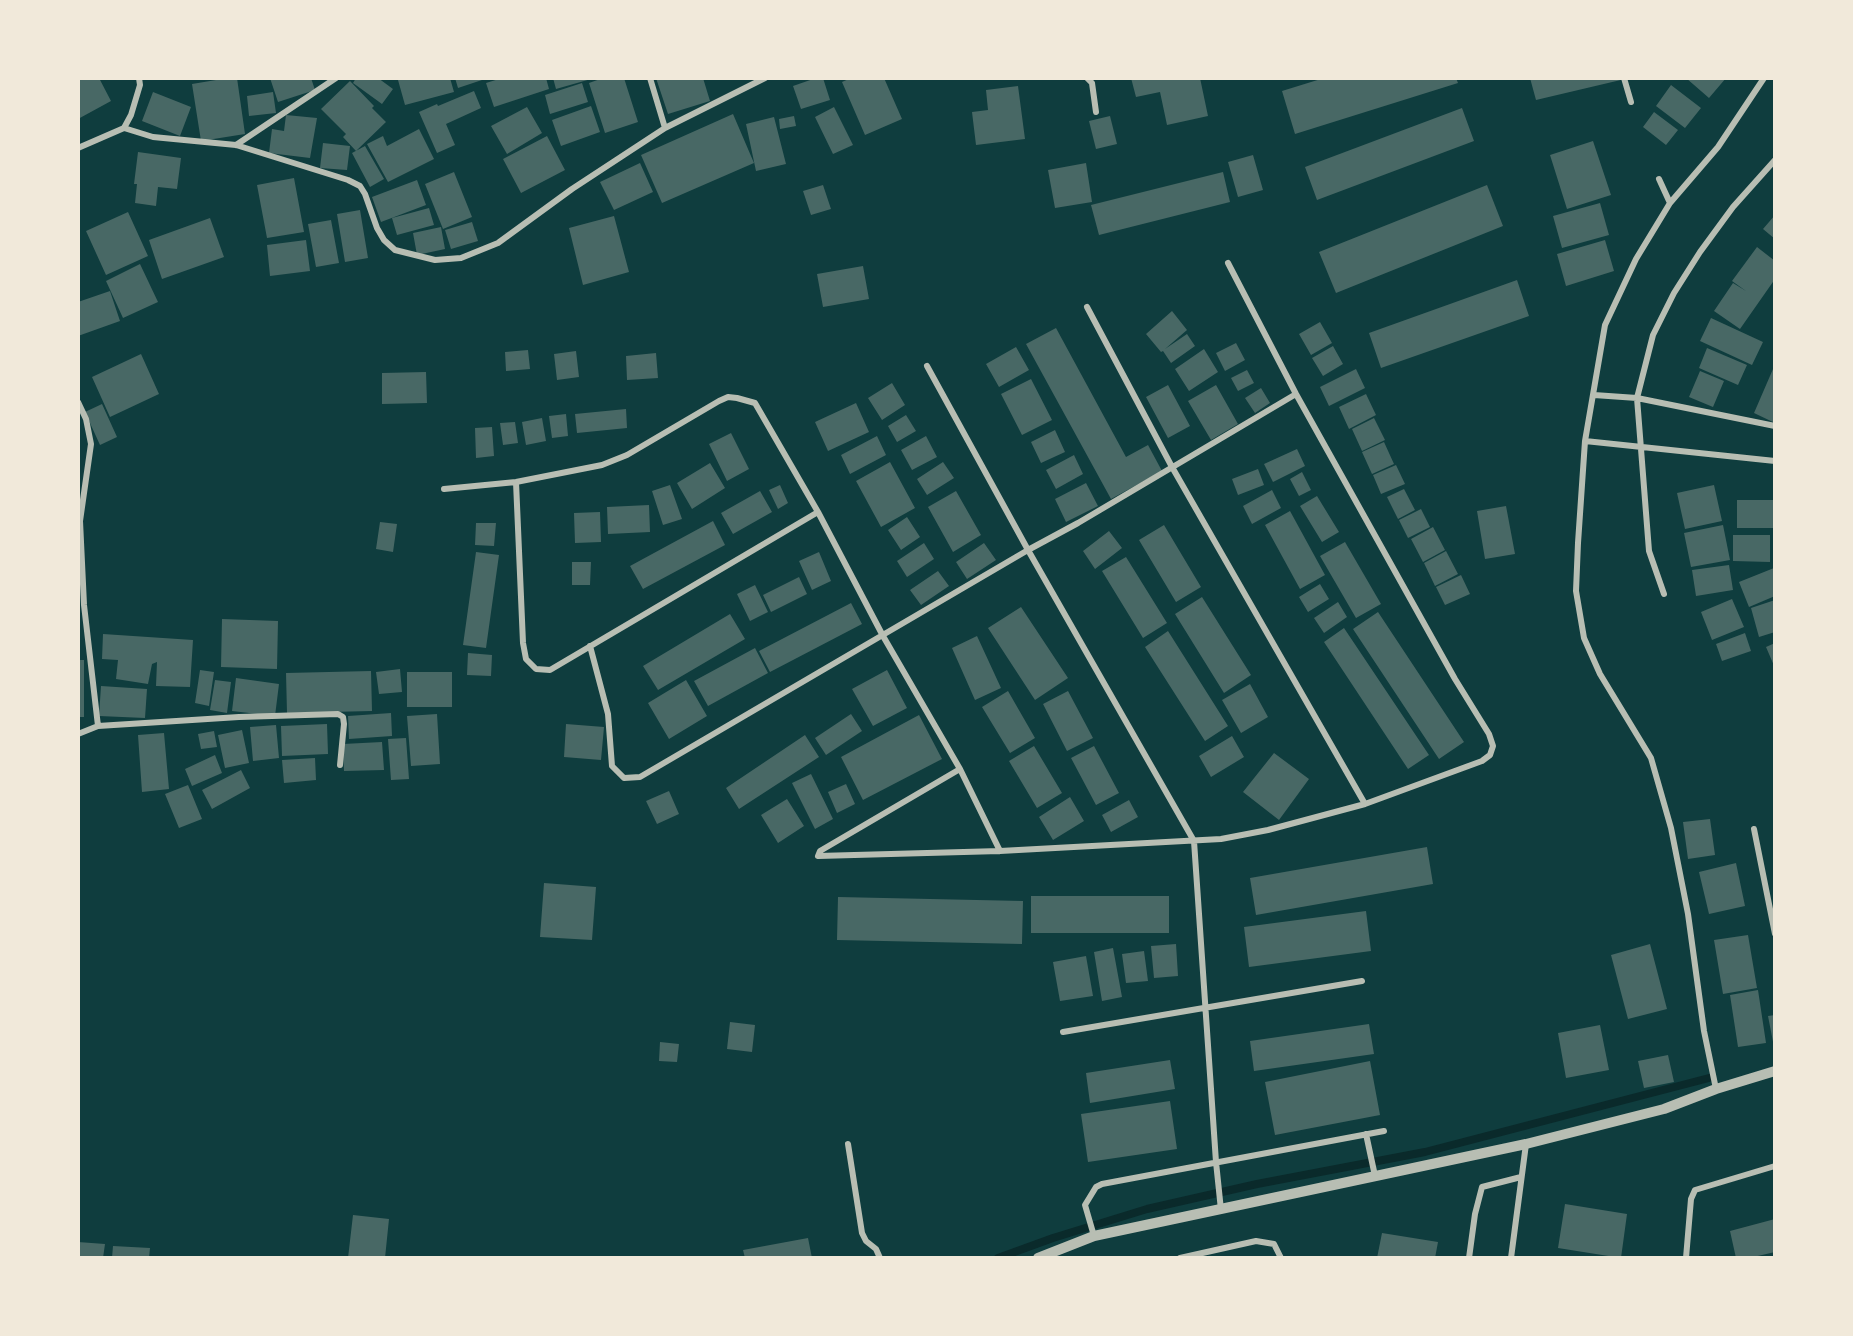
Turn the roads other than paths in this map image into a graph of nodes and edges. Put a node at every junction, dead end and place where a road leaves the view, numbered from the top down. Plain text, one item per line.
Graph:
1 (139, 78) edge
2 (336, 78) edge
3 (650, 78) edge
4 (765, 78) edge
5 (1087, 78) edge
6 (1624, 78) edge
7 (1764, 78) edge
8 (1631, 102) dead end
9 (1096, 112) dead end
10 (124, 128) junction
11 (665, 128) junction
12 (236, 145) junction
13 (78, 148) edge
14 (1775, 160) edge
15 (1659, 179) dead end
16 (1670, 203) junction
17 (1228, 263) dead end
18 (1087, 307) dead end
19 (927, 366) dead end
20 (1296, 394) junction
21 (1594, 395) junction
22 (1637, 398) junction
23 (78, 402) edge
24 (1775, 426) edge
25 (1585, 441) junction
26 (1640, 447) junction
27 (1775, 461) edge
28 (1172, 467) junction
29 (516, 482) junction
30 (444, 489) dead end
31 (818, 512) junction
32 (79, 521) edge
33 (1028, 550) junction
34 (1664, 594) dead end
35 (883, 636) junction
36 (590, 646) junction
37 (98, 726) junction
38 (78, 734) edge
39 (340, 765) dead end
40 (960, 769) junction
41 (1365, 804) junction
42 (1754, 829) dead end
43 (1194, 841) junction
44 (1000, 850) junction
45 (1775, 934) edge
46 (1362, 981) dead end
47 (1206, 1008) junction
48 (1063, 1032) dead end
49 (1775, 1071) edge
50 (1716, 1089) junction
51 (1384, 1131) dead end
52 (1366, 1134) junction
53 (848, 1144) dead end
54 (1526, 1144) junction
55 (1216, 1162) junction
56 (1775, 1166) edge
57 (1374, 1173) junction
58 (1521, 1177) junction
59 (1220, 1207) junction
60 (1093, 1234) junction
61 (880, 1257) edge
62 (1038, 1258) edge
63 (1180, 1258) edge
64 (1281, 1258) edge
65 (1469, 1258) edge
66 (1511, 1258) edge
67 (1686, 1258) edge

1 - 10 street
2 - 12 street
3 - 11 street
4 - 11 street
5 - 9 street
6 - 8 street
7 - 16 street
10 - 12 street
10 - 13 street
11 - 12 street
14 - 22 street
15 - 16 street
16 - 21 street
17 - 20 street
18 - 28 street
19 - 33 street
20 - 28 street
20 - 41 street
21 - 22 street
21 - 25 street
22 - 24 street
22 - 26 street
23 - 32 street
25 - 26 street
25 - 50 street
26 - 27 street
26 - 34 street
28 - 33 street
28 - 41 street
29 - 30 street
29 - 31 street
29 - 36 street
31 - 35 street
31 - 36 street
32 - 37 street
33 - 35 street
33 - 43 street
35 - 36 street
35 - 40 street
37 - 38 street
37 - 39 street
40 - 44 street
40 - 44 street
41 - 43 street
42 - 45 street
43 - 44 street
43 - 47 street
46 - 47 street
47 - 48 street
47 - 55 street
49 - 50 street
50 - 54 street
51 - 52 street
52 - 55 street
52 - 57 street
53 - 61 street
54 - 57 street
54 - 58 street
55 - 59 street
55 - 60 street
56 - 67 street
57 - 59 street
58 - 65 street
58 - 66 street
59 - 60 street
60 - 62 street
63 - 64 street

